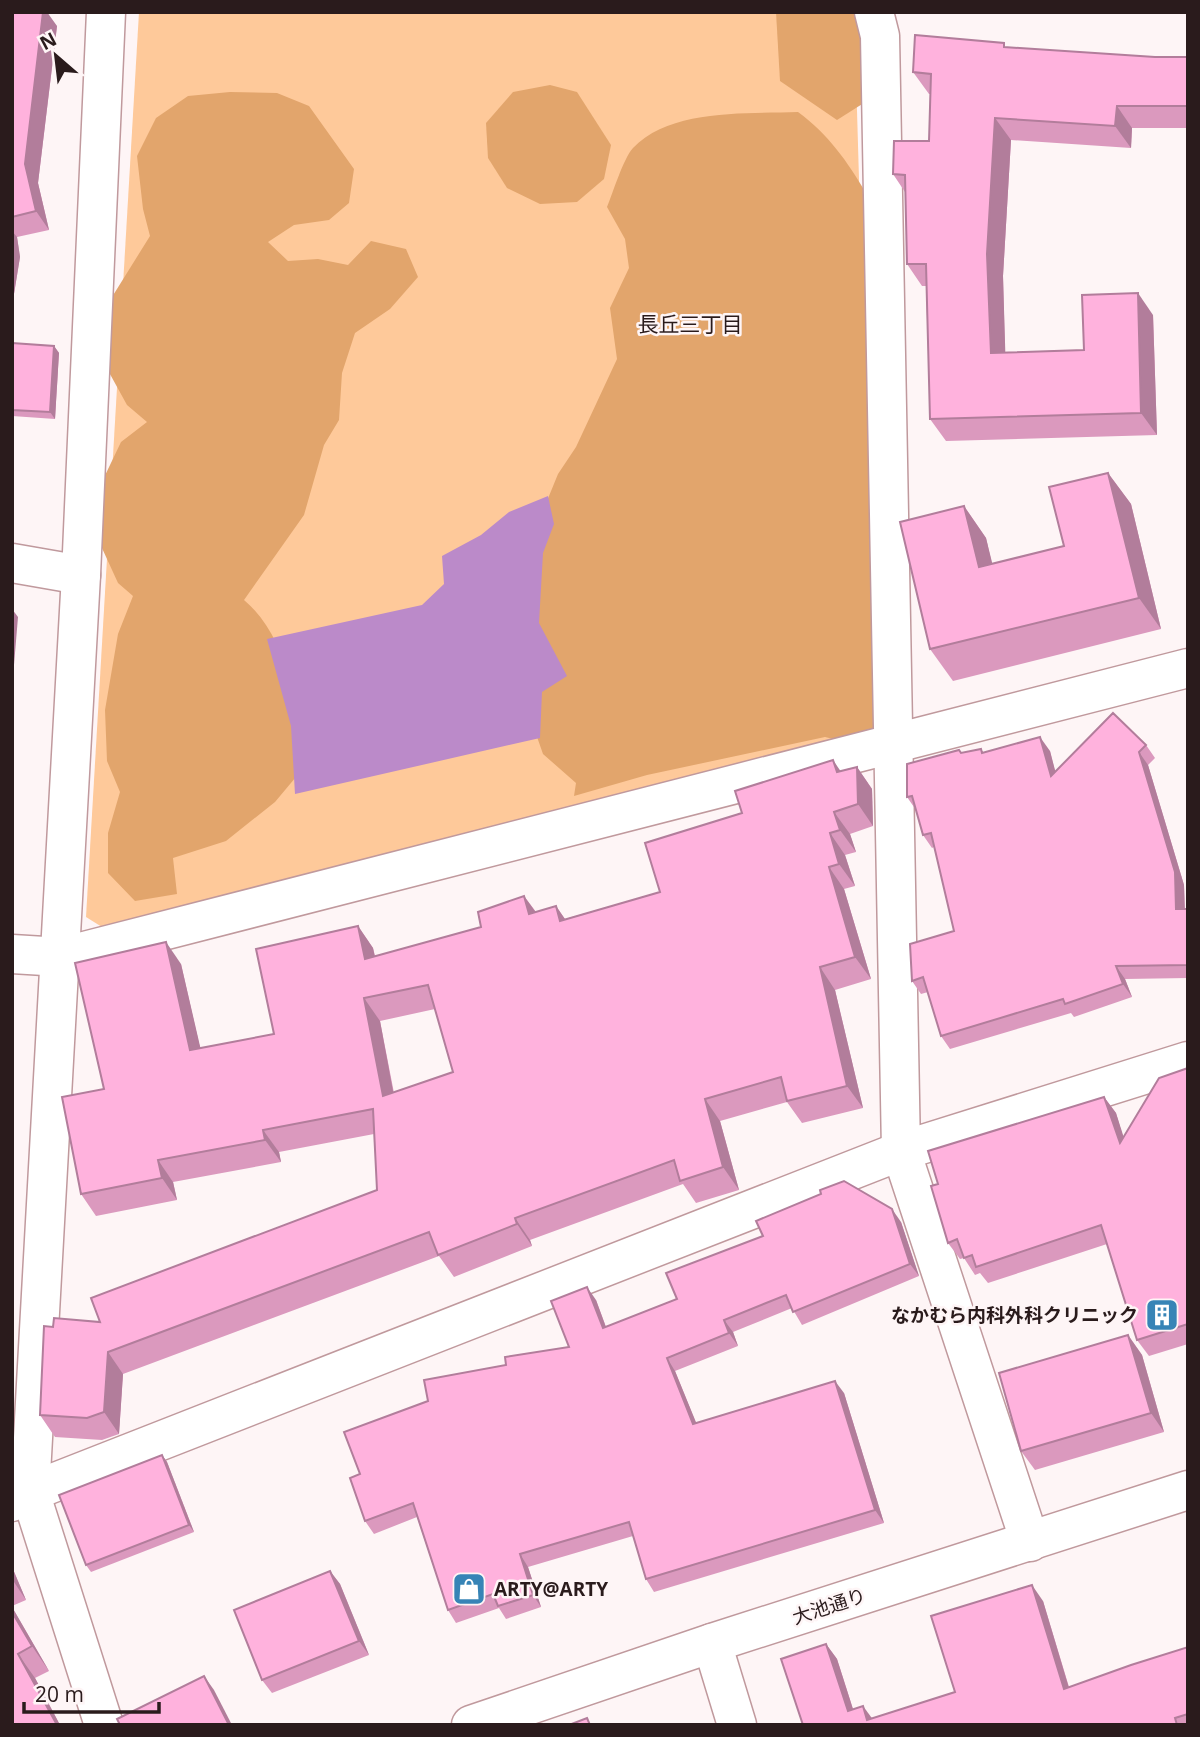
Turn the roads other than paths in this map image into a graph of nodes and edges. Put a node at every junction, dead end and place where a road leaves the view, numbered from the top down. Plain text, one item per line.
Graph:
1 (106, 12) edge
2 (874, 12) edge
3 (12, 563) edge
4 (81, 575) junction
5 (1188, 668) edge
6 (893, 746) junction
7 (12, 954) edge
8 (61, 957) junction
9 (1188, 1061) edge
10 (901, 1152) junction
11 (1188, 1490) edge
12 (21, 1497) edge
13 (1030, 1542) junction
14 (712, 1643) junction
15 (104, 1725) edge
16 (471, 1725) edge
17 (737, 1725) edge

1 - 4 street
2 - 6 street
3 - 4 street
4 - 8 street
5 - 6 street
6 - 8 street
6 - 10 street
7 - 8 street
8 - 12 street
9 - 10 street
10 - 12 street
10 - 13 street
11 - 13 street, 大池通り
12 - 15 street
13 - 14 street, 大池通り
14 - 16 street, 大池通り
14 - 17 street

